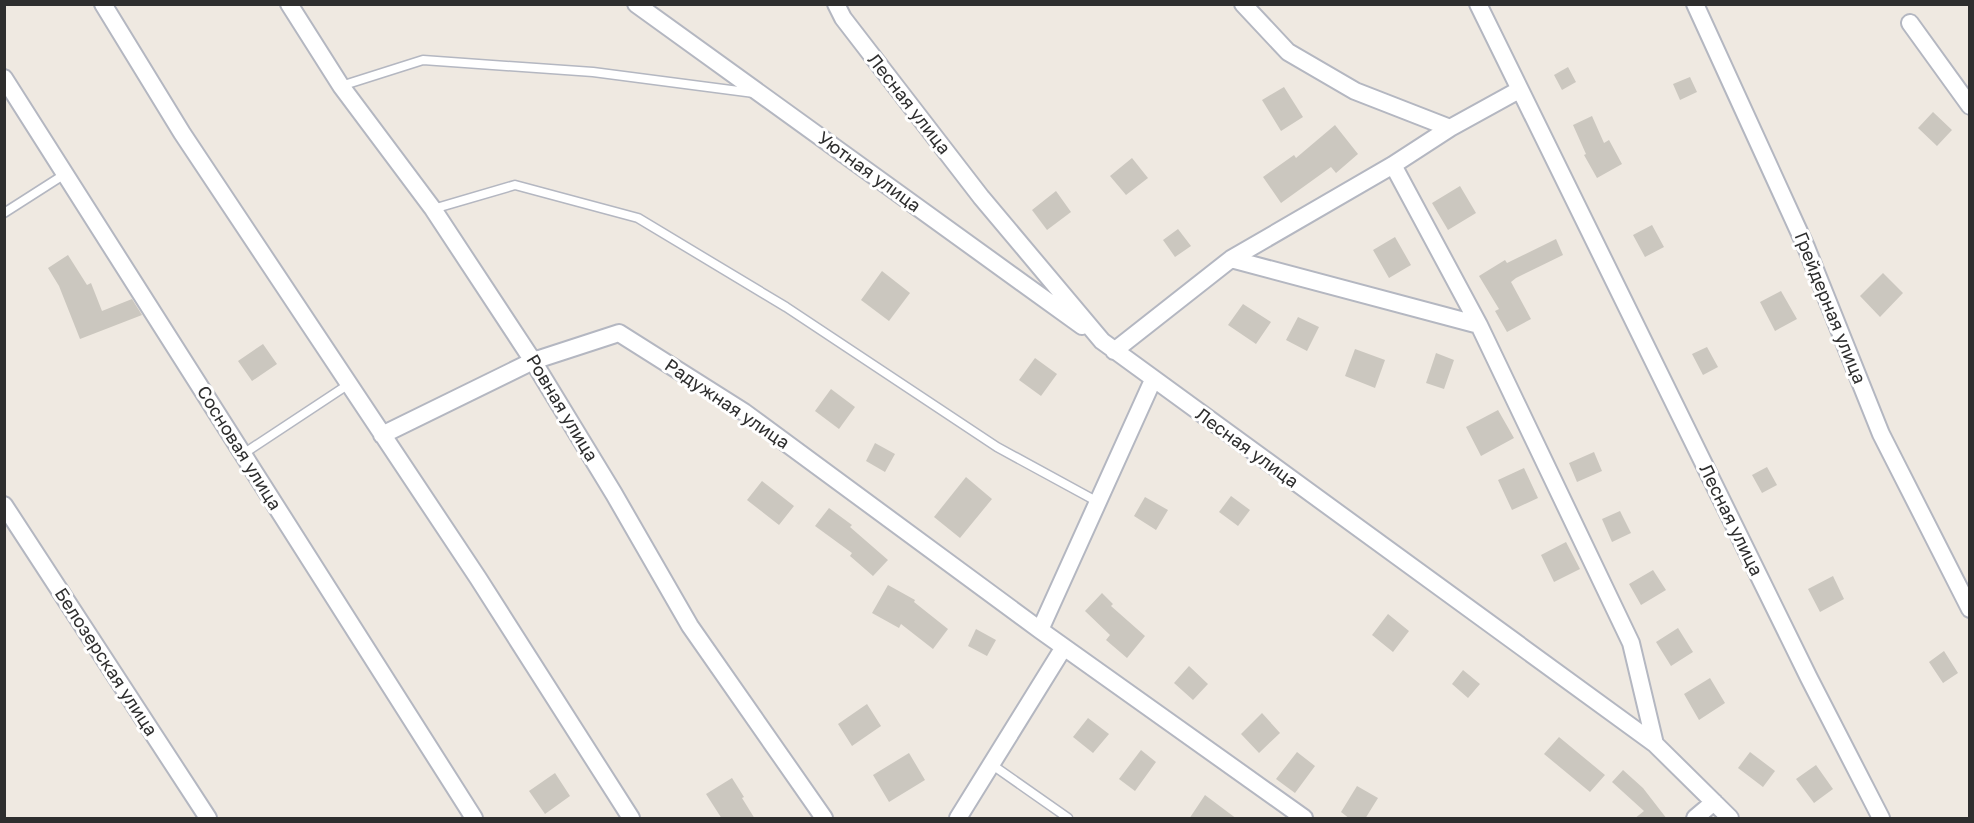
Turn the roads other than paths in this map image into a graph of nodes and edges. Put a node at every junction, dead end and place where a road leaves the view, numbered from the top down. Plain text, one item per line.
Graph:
1 (103, 4) edge
2 (289, 4) edge
3 (636, 4) edge
4 (836, 4) edge
5 (1243, 4) edge
6 (1478, 4) edge
7 (1695, 4) edge
8 (1910, 23) dead end
9 (4, 78) edge
10 (341, 86) junction
11 (1519, 90) junction
12 (760, 93) junction
13 (1970, 106) edge
14 (1450, 128) junction
15 (1393, 165) junction
16 (65, 174) junction
17 (433, 209) junction
18 (4, 213) edge
19 (1231, 259) junction
20 (1479, 325) junction
21 (1108, 346) junction
22 (533, 361) junction
23 (1153, 380) junction
24 (349, 384) junction
25 (382, 435) junction
26 (243, 454) junction
27 (1098, 502) junction
28 (4, 505) edge
29 (1970, 609) edge
30 (1040, 630) junction
31 (1064, 647) junction
32 (1655, 744) junction
33 (991, 764) junction
34 (1714, 802) junction
35 (208, 819) edge
36 (474, 819) edge
37 (631, 819) edge
38 (825, 819) edge
39 (958, 819) edge
40 (1068, 819) edge
41 (1304, 819) edge
42 (1695, 819) edge
43 (1730, 819) edge
44 (1881, 819) edge

1 - 24 street
2 - 10 street, Ровная улица
3 - 12 street, Уютная улица
4 - 21 street, Лесная улица
5 - 14 street
6 - 11 street, Лесная улица
7 - 29 street, Грейдерная улица
8 - 13 street
9 - 16 street, Сосновая улица
10 - 12 lane
10 - 17 street, Ровная улица
11 - 14 street
11 - 44 street, Лесная улица
12 - 21 street, Уютная улица
14 - 15 street
15 - 19 street
15 - 20 street
16 - 18 lane
16 - 26 street, Сосновая улица
17 - 22 street, Ровная улица
17 - 27 lane
19 - 20 street
19 - 21 street
20 - 32 street
21 - 23 street, Лесная улица
22 - 25 street, Радужная улица
22 - 30 street, Радужная улица
22 - 38 street, Ровная улица
23 - 27 street
23 - 32 street, Лесная улица
24 - 25 street
24 - 26 lane
25 - 37 street
26 - 36 street, Сосновая улица
27 - 30 street
28 - 35 street, Белозерская улица
30 - 31 street
31 - 33 street
31 - 41 street
32 - 34 street, Лесная улица
33 - 39 street
33 - 40 lane
34 - 42 street
34 - 43 street, Лесная улица

